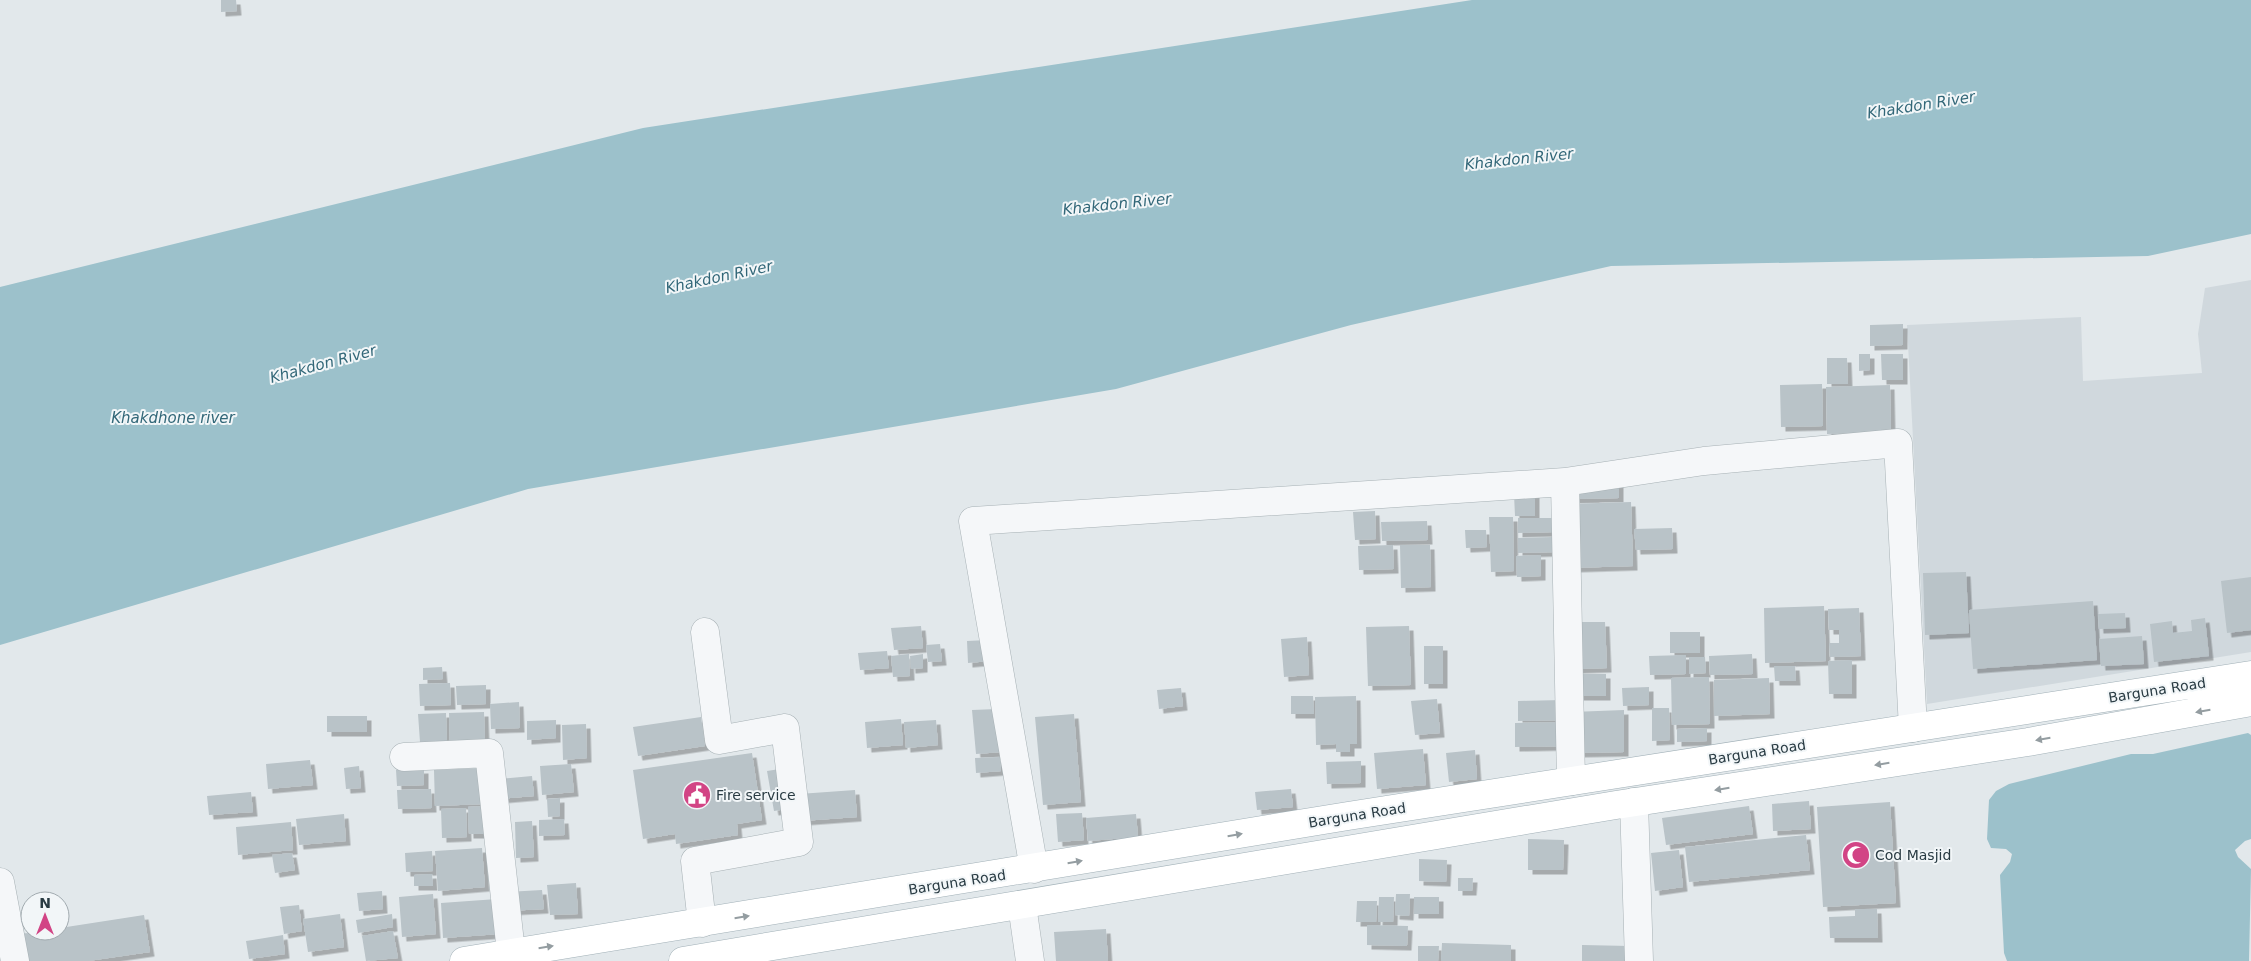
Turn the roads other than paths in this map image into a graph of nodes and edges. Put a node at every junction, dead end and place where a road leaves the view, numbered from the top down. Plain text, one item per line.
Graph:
1 (1565, 482) junction
2 (705, 632) dead end
3 (2251, 675) edge
4 (2251, 702) edge
5 (1913, 728) junction
6 (404, 757) dead end
7 (1571, 781) junction
8 (1634, 802) junction
9 (1034, 869) junction
10 (0, 882) edge
11 (1022, 905) junction
12 (702, 924) junction
13 (512, 952) junction
14 (14, 961) edge
15 (464, 961) edge
16 (683, 961) edge
17 (1030, 961) edge
18 (1638, 961) edge

1 - 5 street
1 - 7 street
1 - 9 street
2 - 12 street
3 - 5 main road, Barguna Road
4 -> 8 main road, Barguna Road
5 - 7 main road, Barguna Road
6 - 13 street
9 -> 7 main road, Barguna Road
8 - 11 main road, Barguna Road
8 - 18 street
12 -> 9 main road, Barguna Road
10 - 14 street
11 - 16 main road, Barguna Road
11 - 17 street
13 -> 12 main road, Barguna Road
13 - 15 main road, Barguna Road

